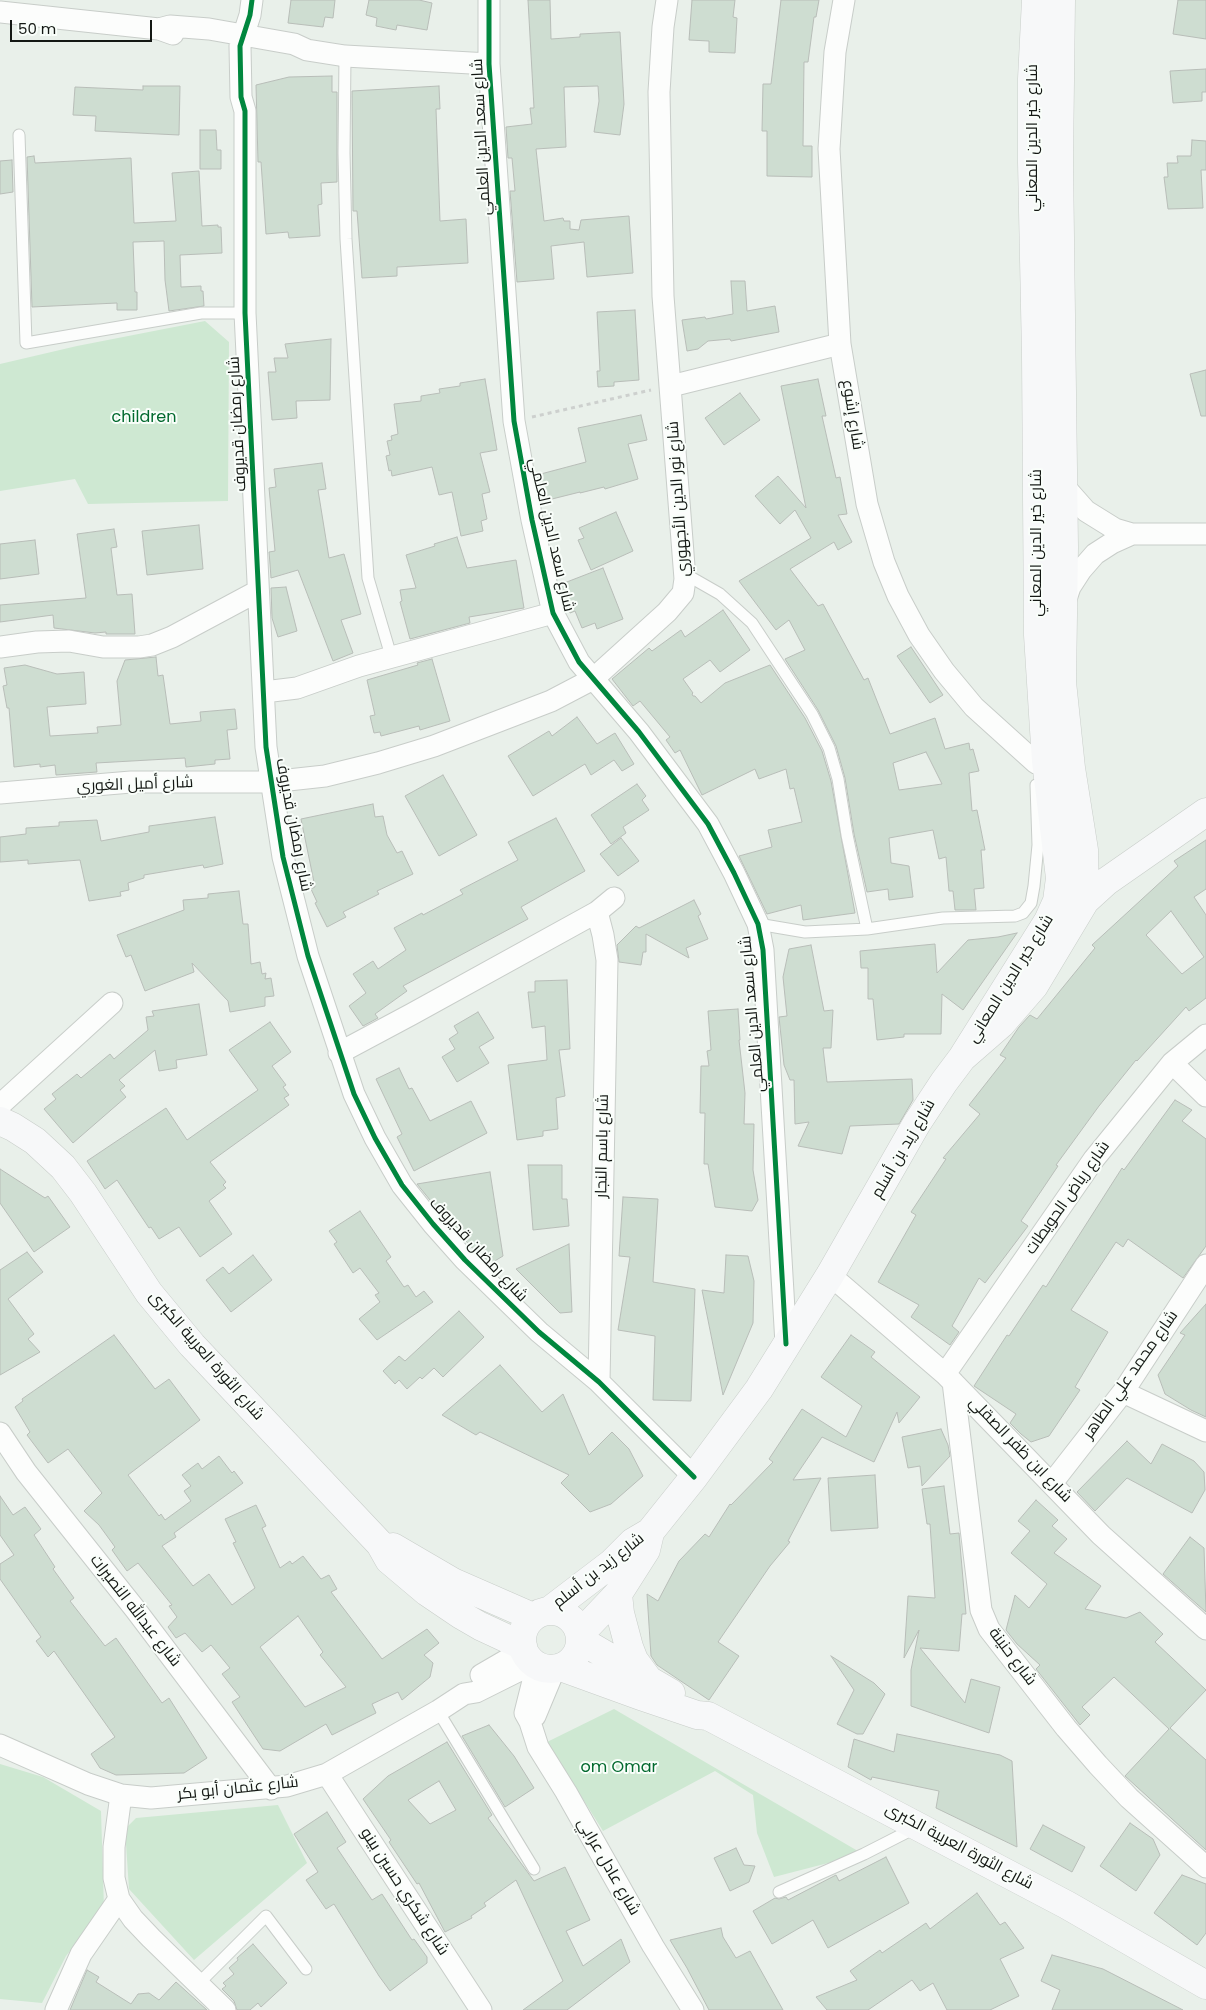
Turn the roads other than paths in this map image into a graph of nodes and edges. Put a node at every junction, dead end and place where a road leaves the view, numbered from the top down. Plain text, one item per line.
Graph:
1 (489, 0) edge
2 (667, 0) edge
3 (844, 0) edge
4 (1036, 0) edge
5 (1061, 0) edge
6 (251, 8) edge
7 (0, 12) edge
8 (247, 41) junction
9 (345, 56) junction
10 (489, 64) junction
11 (19, 135) dead end
12 (245, 314) junction
13 (840, 344) junction
14 (671, 386) junction
15 (1063, 485) junction
16 (1132, 534) junction
17 (1206, 534) edge
18 (685, 574) junction
19 (258, 591) junction
20 (1063, 607) junction
21 (553, 613) junction
22 (0, 647) edge
23 (392, 656) junction
24 (593, 679) junction
25 (264, 692) junction
26 (1041, 762) junction
27 (270, 782) junction
28 (0, 793) edge
29 (1206, 812) edge
30 (614, 898) dead end
31 (1085, 901) junction
32 (597, 912) junction
33 (758, 924) junction
34 (866, 929) junction
35 (112, 1004) dead end
36 (1206, 1036) edge
37 (339, 1052) junction
38 (962, 1058) junction
39 (1172, 1063) junction
40 (1206, 1096) edge
41 (0, 1105) edge
42 (0, 1121) edge
43 (1206, 1265) edge
44 (830, 1275) junction
45 (786, 1344) junction
46 (949, 1378) junction
47 (599, 1382) junction
48 (1123, 1392) junction
49 (1206, 1431) edge
50 (0, 1433) edge
51 (694, 1477) junction
52 (1052, 1484) junction
53 (650, 1532) junction
54 (380, 1544) junction
55 (618, 1594) junction
56 (541, 1614) junction
57 (1206, 1629) edge
58 (580, 1637) junction
59 (539, 1660) junction
60 (651, 1682) junction
61 (438, 1711) junction
62 (708, 1716) junction
63 (0, 1745) edge
64 (326, 1774) junction
65 (271, 1789) junction
66 (121, 1795) junction
67 (919, 1826) junction
68 (1206, 1867) edge
69 (534, 1869) dead end
70 (779, 1892) dead end
71 (119, 1899) junction
72 (306, 1969) dead end
73 (198, 1984) junction
74 (1206, 1985) edge
75 (56, 2010) edge
76 (225, 2010) edge
77 (481, 2010) edge
78 (693, 2010) edge

1 - 10 street, شارع سعد الدين العلمي
2 - 14 street, شارع نور الدين الأجهوري
3 - 13 street, شارع إشوع
4 - 26 street, شارع خير الدين المعاني
5 - 15 street, شارع خير الدين المعاني
6 - 8 street, شارع رمضان قديروف
7 - 8 street
8 - 9 street
8 - 12 street, شارع رمضان قديروف
9 - 10 street
9 - 23 lane
10 - 21 street, شارع سعد الدين العلمي
11 - 12 lane
12 - 19 street, شارع رمضان قديروف
13 - 14 street
13 - 26 street, شارع إشوع
14 - 18 street, شارع نور الدين الأجهوري
15 - 16 street
15 - 20 street, شارع خير الدين المعاني
16 - 17 street
16 - 20 street
18 - 24 street, شارع نور الدين الأجهوري
18 - 34 lane
19 - 22 street
19 - 25 street, شارع رمضان قديروف
20 - 31 street, شارع خير الدين المعاني
21 - 23 street
21 - 24 street, شارع سعد الدين العلمي
23 - 25 street
24 - 27 street, شارع نور الدين الأجهوري
24 - 33 street, شارع سعد الدين العلمي
25 - 27 street, شارع رمضان قديروف
26 - 34 lane
26 - 38 street, شارع خير الدين المعاني
27 - 28 street, شارع أميل الغوري
27 - 37 street, شارع رمضان قديروف
29 - 31 street, شارع زيد بن أسلم
30 - 32 street
31 - 38 street, شارع زيد بن أسلم
32 - 37 street
32 - 47 street, شارع باسم النجار
33 - 34 lane
33 - 45 street, شارع سعد الدين العلمي
35 - 41 street
36 - 39 street, شارع رياض الحويطات
37 - 47 street, شارع رمضان قديروف
38 - 44 street, شارع زيد بن أسلم
39 - 40 street
39 - 46 street, شارع رياض الحويطات
42 - 54 street, شارع الثورة العربية الكبرى
43 - 48 street, شارع محمد علي الطاهر
44 - 45 street, شارع زيد بن أسلم
44 - 46 street, شارع ابن ظفر الصقلي
45 - 51 street, شارع زيد بن أسلم
46 - 52 street, شارع ابن ظفر الصقلي
46 - 68 street, شارع حنينة
47 - 51 street, شارع رمضان قديروف
48 - 49 street
48 - 52 street, شارع محمد علي الطاهر
50 - 65 street, شارع عبدالله النصيرات
51 - 53 street, شارع زيد بن أسلم
52 - 57 street, شارع ابن ظفر الصقلي
53 - 55 street, شارع زيد بن أسلم
53 - 56 street, شارع زيد بن أسلم
54 - 56 street, شارع الثورة العربية الكبرى
54 - 59 street, شارع الثورة العربية الكبرى
55 - 58 street, شارع زيد بن أسلم
55 - 60 street
56 - 58 street
56 - 59 street
58 - 59 street
58 - 60 street, شارع الثورة العربية الكبرى
59 - 61 street, شارع عثمان أبو بكر
59 - 62 street, شارع الثورة العربية الكبرى
59 - 78 street, شارع عادل عرابي
60 - 62 street, شارع الثورة العربية الكبرى
61 - 64 street, شارع عثمان أبو بكر
61 - 69 lane
62 - 67 street, شارع الثورة العربية الكبرى
63 - 66 street, شارع عثمان أبو بكر
64 - 65 street, شارع عثمان أبو بكر
64 - 77 street, شارع شكري حسين بينو
65 - 66 street, شارع عثمان أبو بكر
66 - 71 street
67 - 70 lane
67 - 74 street, شارع الثورة العربية الكبرى
71 - 73 street
71 - 75 street
72 - 73 lane
73 - 76 street

